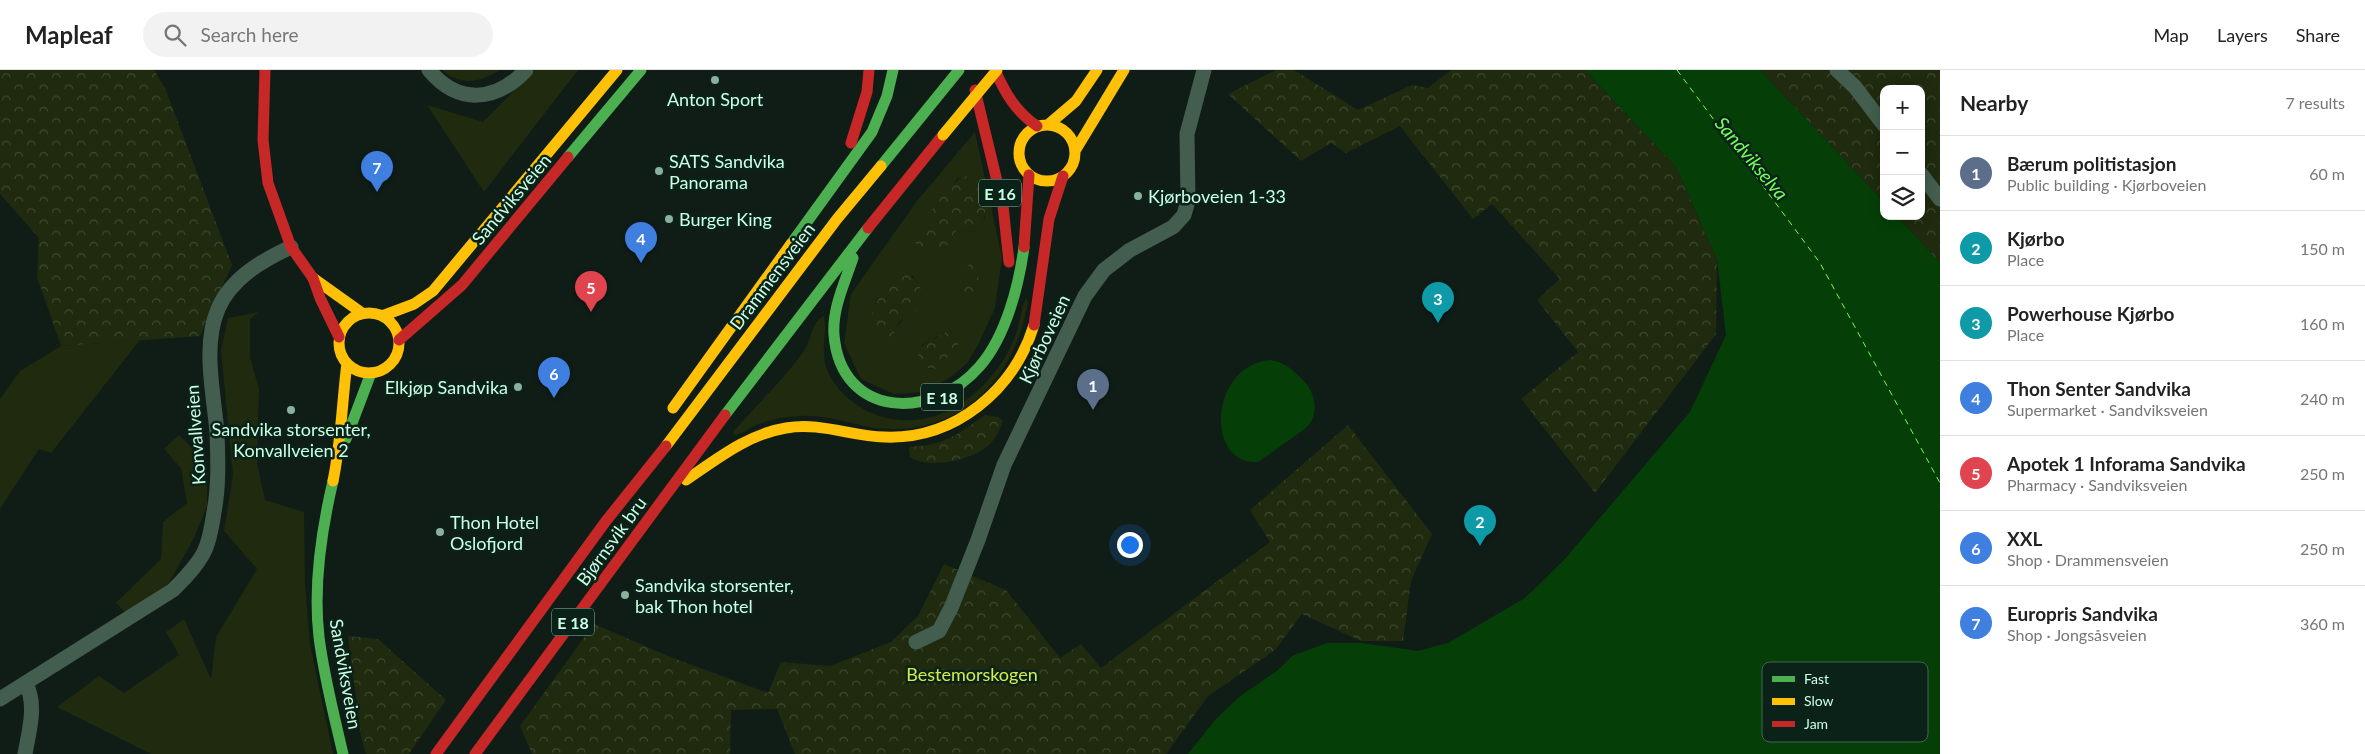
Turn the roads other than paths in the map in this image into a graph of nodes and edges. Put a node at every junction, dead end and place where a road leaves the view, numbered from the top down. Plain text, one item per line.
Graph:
1 (266, 70) edge
2 (429, 70) edge
3 (526, 70) edge
4 (617, 70) edge
5 (641, 70) edge
6 (869, 70) edge
7 (893, 70) edge
8 (959, 70) edge
9 (967, 70) edge
10 (996, 70) edge
11 (1097, 70) edge
12 (1124, 70) edge
13 (1203, 70) edge
14 (1838, 70) edge
15 (974, 90) junction
16 (996, 120) dead end
17 (1880, 120) edge
18 (1049, 124) junction
19 (1037, 126) junction
20 (1009, 141) dead end
21 (1018, 152) junction
22 (1075, 152) junction
23 (1029, 175) junction
24 (1922, 175) edge
25 (839, 176) junction
26 (1063, 176) junction
27 (1940, 199) edge
28 (860, 238) junction
29 (292, 247) junction
30 (313, 278) junction
31 (1011, 299) junction
32 (362, 314) junction
33 (382, 316) junction
34 (340, 337) junction
35 (399, 340) junction
36 (346, 362) junction
37 (371, 373) junction
38 (666, 419) dead end
39 (647, 451) dead end
40 (339, 452) junction
41 (641, 470) junction
42 (670, 490) junction
43 (916, 642) dead end
44 (26, 684) junction
45 (0, 699) edge
46 (25, 754) edge
47 (343, 754) edge
48 (436, 754) edge
49 (475, 754) edge

1 - 29 main road
2 - 3 street
4 - 33 main road, Sandviksveien
5 - 35 main road, Sandviksveien
6 - 25 main road
7 - 25 main road
8 - 41 main road, Drammensveien / E 18
9 - 15 main road, E 16
10 - 19 main road
10 - 28 main road, E 18, bridge
11 - 18 main road
12 - 22 main road
13 - 43 street, Kjørboveien
14 - 17 street
15 - 16 main road, E 16
15 - 31 main road, E 16
18 - 19 main road
18 - 22 main road
19 - 21 main road
20 - 21 main road, E 16
21 - 23 main road, E 16
22 - 26 main road
23 - 26 main road, E 16
23 - 31 main road, E 18
24 - 27 street
25 - 38 main road
26 - 42 main road, E 18
28 - 31 main road, E 18
28 - 42 main road, Bjørnsvik bru / E 18
29 - 30 main road
29 - 44 street, Konvallveien
30 - 32 main road
30 - 34 main road
32 - 33 main road
32 - 34 main road
33 - 35 main road
34 - 36 main road
35 - 37 main road
36 - 37 main road
36 - 40 main road, Sandviksveien
37 - 40 main road, Sandviksveien
39 - 41 main road, E 18
40 - 47 main road, Sandviksveien
41 - 48 main road, Bjørnsvik bru / E 18
42 - 49 main road, Bjørnsvik bru / E 18
44 - 45 street, Konvallveien
44 - 46 street

